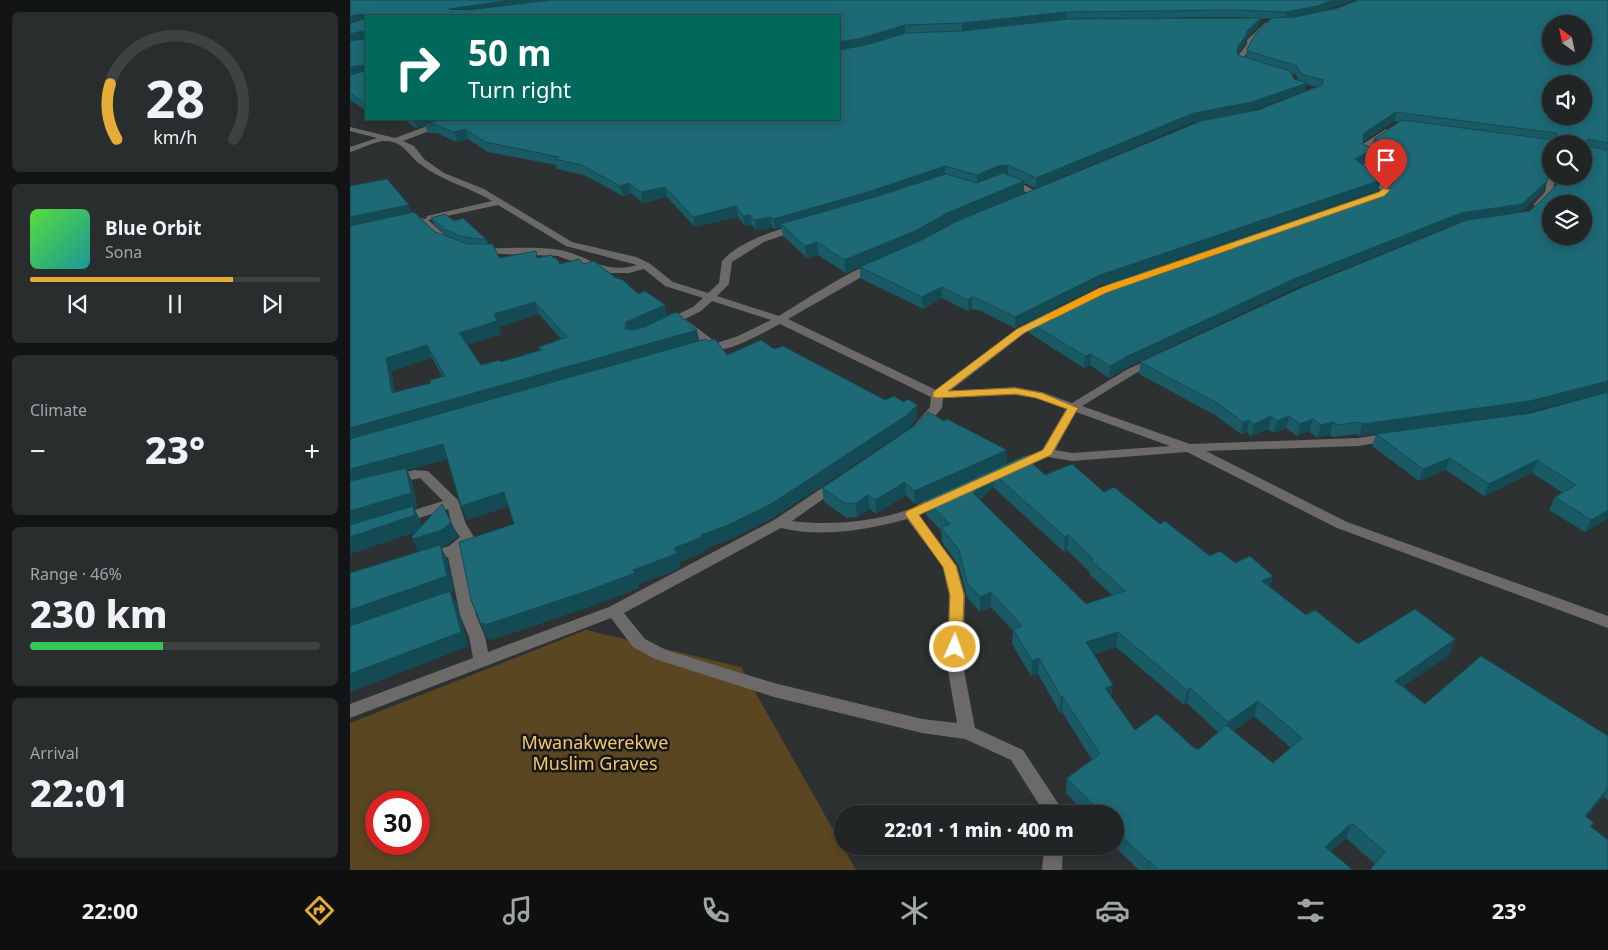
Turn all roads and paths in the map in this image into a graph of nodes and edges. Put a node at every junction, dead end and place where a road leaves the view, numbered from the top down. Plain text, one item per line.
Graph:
1 (1259, 23) edge
2 (1267, 24) junction
3 (1276, 24) edge
4 (1260, 66) edge
5 (462, 120) edge
6 (1398, 125) edge
7 (350, 129) edge
8 (383, 139) junction
9 (396, 141) junction
10 (350, 150) edge
11 (1002, 180) edge
12 (1550, 185) edge
13 (1037, 194) edge
14 (1361, 201) edge
15 (500, 202) junction
16 (1527, 215) edge
17 (808, 224) edge
18 (884, 262) edge
19 (646, 265) junction
20 (710, 298) junction
21 (1054, 315) edge
22 (679, 317) junction
23 (779, 319) junction
24 (664, 326) edge
25 (712, 346) junction
26 (696, 351) edge
27 (1167, 354) edge
28 (937, 395) junction
29 (1073, 408) junction
30 (913, 433) edge
31 (1404, 435) edge
32 (1189, 448) junction
33 (1047, 453) junction
34 (1006, 470) edge
35 (850, 475) edge
36 (376, 484) edge
37 (950, 495) edge
38 (453, 503) junction
39 (911, 514) junction
40 (391, 522) edge
41 (779, 523) junction
42 (454, 550) junction
43 (418, 561) edge
44 (464, 595) junction
45 (446, 601) edge
46 (614, 610) junction
47 (1608, 622) edge
48 (482, 660) junction
49 (350, 710) edge
50 (967, 732) junction
51 (1050, 805) edge
52 (1053, 855) edge
53 (1052, 870) edge

1 - 2 street
2 - 3 street
2 - 4 street
5 - 9 street
6 - 14 street
7 - 8 street
8 - 9 street
8 - 10 street
9 - 15 street
11 - 13 street
12 - 16 street
15 - 19 street
15 - 19 street
17 - 20 street
18 - 23 street
19 - 20 street
20 - 22 street
20 - 23 street
21 - 28 street
22 - 24 street
22 - 25 street
23 - 25 street
23 - 28 street
25 - 26 street
27 - 29 street
28 - 29 street
28 - 30 street
29 - 32 street
29 - 33 street
31 - 32 street
32 - 33 street
32 - 47 street
33 - 34 street
35 - 41 street
36 - 38 street
37 - 39 street
38 - 40 street
38 - 42 street
39 - 41 street
39 - 50 street
41 - 46 street
42 - 43 street
42 - 44 street
44 - 45 street
44 - 48 street
46 - 48 street
46 - 50 street
48 - 49 street
50 - 51 street
52 - 53 street

